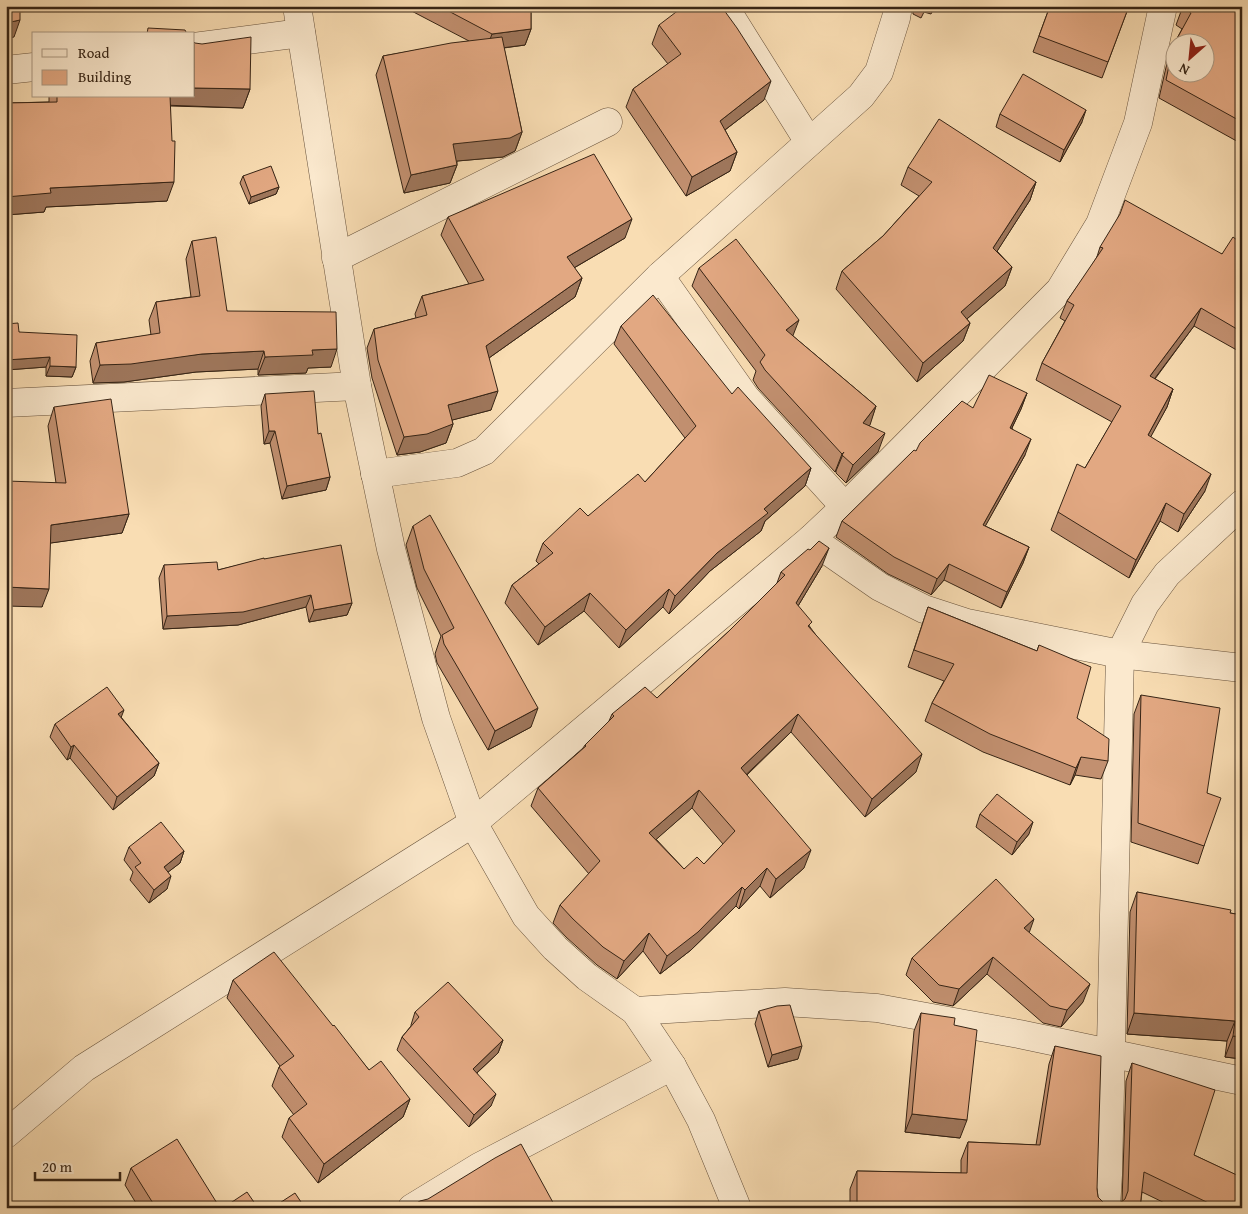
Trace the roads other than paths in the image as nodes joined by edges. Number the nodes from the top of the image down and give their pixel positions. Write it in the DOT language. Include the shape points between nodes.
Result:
graph roads {
  1 [pos="298,6"];
  2 [pos="725,6"];
  3 [pos="898,6"];
  4 [pos="1163,6"];
  5 [pos="301,33"];
  6 [pos="195,46"];
  7 [pos="32,67"];
  8 [pos="6,70"];
  9 [pos="608,122"];
  10 [pos="809,142"];
  11 [pos="336,258"];
  12 [pos="660,276"];
  13 [pos="357,386"];
  14 [pos="6,403"];
  15 [pos="375,474"];
  16 [pos="1242,504"];
  17 [pos="845,507"];
  18 [pos="811,539"];
  19 [pos="1120,654"];
  20 [pos="1242,668"];
  21 [pos="473,823"];
  22 [pos="635,1011"];
  23 [pos="1110,1053"];
  24 [pos="672,1066"];
  25 [pos="1242,1081"];
  26 [pos="6,1134"];
  27 [pos="412,1208"];
  28 [pos="737,1208"];
  29 [pos="1106,1208"];
  1 -- 5 [label="street"];
  2 -- 10 [label="street"];
  3 -- 10 [label="street" via="879,72 861,96"];
  4 -- 17 [label="street" via="1138,123 1100,224 1060,290"];
  5 -- 6 [label="street"];
  5 -- 11 [label="street"];
  7 -- 8 [label="street"];
  9 -- 11 [label="street"];
  10 -- 12 [label="street"];
  11 -- 13 [label="street"];
  12 -- 15 [label="street" via="484,451 457,463"];
  12 -- 17 [label="street" via="746,398"];
  13 -- 14 [label="street"];
  13 -- 15 [label="street"];
  15 -- 21 [label="street" via="436,718"];
  16 -- 19 [label="street" via="1167,574 1145,604"];
  17 -- 18 [label="street"];
  18 -- 19 [label="street" via="880,587 924,609 967,623"];
  18 -- 21 [label="street"];
  19 -- 20 [label="street"];
  19 -- 23 [label="street"];
  21 -- 22 [label="street" via="526,916 587,977"];
  21 -- 26 [label="street" via="84,1068"];
  22 -- 23 [label="street" via="785,1002 877,1008"];
  22 -- 24 [label="street"];
  23 -- 25 [label="street"];
  23 -- 29 [label="street"];
  24 -- 27 [label="street" via="479,1167"];
  24 -- 28 [label="street" via="701,1120"];
}
